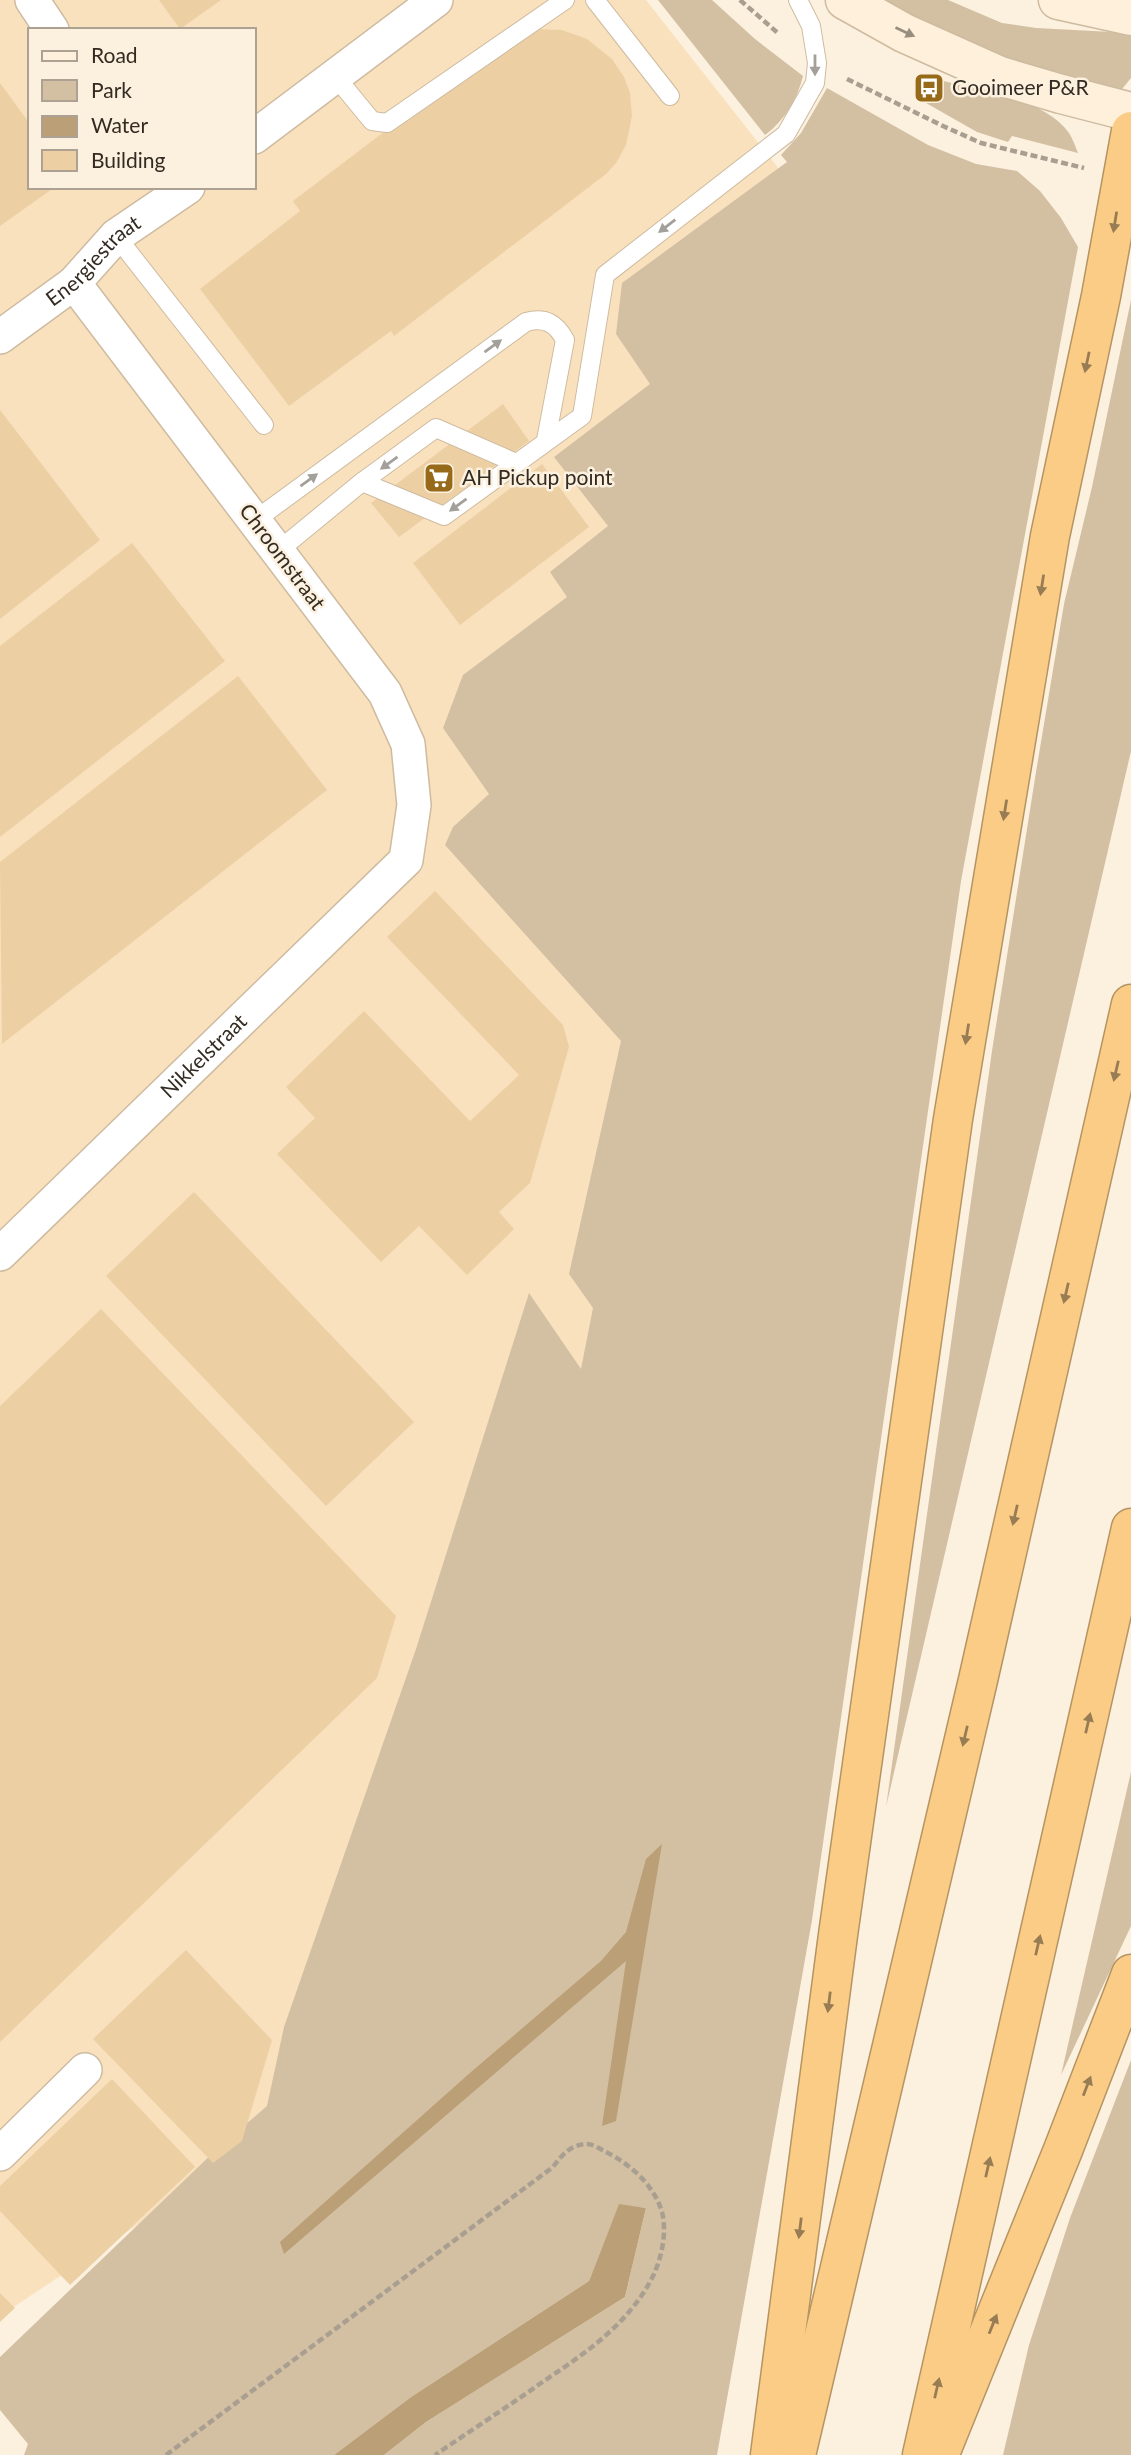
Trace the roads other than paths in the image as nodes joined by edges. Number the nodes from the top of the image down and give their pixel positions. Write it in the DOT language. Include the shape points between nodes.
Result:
graph roads {
  1 [pos="32,0"];
  2 [pos="436,0"];
  3 [pos="565,0"];
  4 [pos="595,0"];
  5 [pos="798,0"];
  6 [pos="845,0"];
  7 [pos="1058,0"];
  8 [pos="1131,16"];
  9 [pos="51,28"];
  10 [pos="335,76"];
  11 [pos="670,96"];
  12 [pos="1131,113"];
  13 [pos="1131,131"];
  14 [pos="256,135"];
  15 [pos="173,192"];
  16 [pos="116,236"];
  17 [pos="74,284"];
  18 [pos="0,337"];
  19 [pos="264,425"];
  20 [pos="546,440"];
  21 [pos="516,463"];
  22 [pos="362,482"];
  23 [pos="254,521"];
  24 [pos="278,551"];
  25 [pos="406,860"];
  26 [pos="1131,1004"];
  27 [pos="0,1254"];
  28 [pos="1131,1528"];
  29 [pos="1131,1973"];
  30 [pos="85,2070"];
  31 [pos="0,2154"];
  32 [pos="771,2455"];
  33 [pos="796,2455"];
  34 [pos="922,2455"];
  35 [pos="940,2455"];
  1 -- 9 [label="street"];
  2 -- 10 [label="street"];
  3 -- 10 [label="lane" via="387,123 372,121"];
  4 -- 11 [label="lane"];
  5 -- 20 [label="lane, one-way" via="811,26 817,63 815,83 786,134 605,275 582,416"];
  6 -- 12 [label="main road, one-way" via="904,33 1000,75"];
  7 -- 8 [label="main road"];
  10 -- 14 [label="street"];
  13 -- 32 [label="highway, one-way" via="1050,536 953,1119 838,1935"];
  15 -- 16 [label="street, Energiestraat"];
  16 -- 17 [label="street, Energiestraat"];
  16 -- 19 [label="lane"];
  17 -- 18 [label="street, Energiestraat"];
  17 -- 23 [label="street, Chroomstraat"];
  20 -- 21 [label="lane"];
  23 -- 20 [label="lane, one-way" via="526,322 538,319 560,329 565,340"];
  21 -- 22 [label="lane, one-way" via="436,429"];
  21 -- 22 [label="lane, one-way" via="444,516"];
  22 -- 24 [label="lane"];
  23 -- 24 [label="street, Chroomstraat"];
  24 -- 25 [label="street, Chroomstraat" via="385,693 408,744 414,805"];
  25 -- 27 [label="street, Nikkelstraat"];
  26 -- 33 [label="highway, one-way"];
  34 -- 28 [label="highway, one-way"];
  35 -- 29 [label="highway, one-way"];
  30 -- 31 [label="street"];
}
